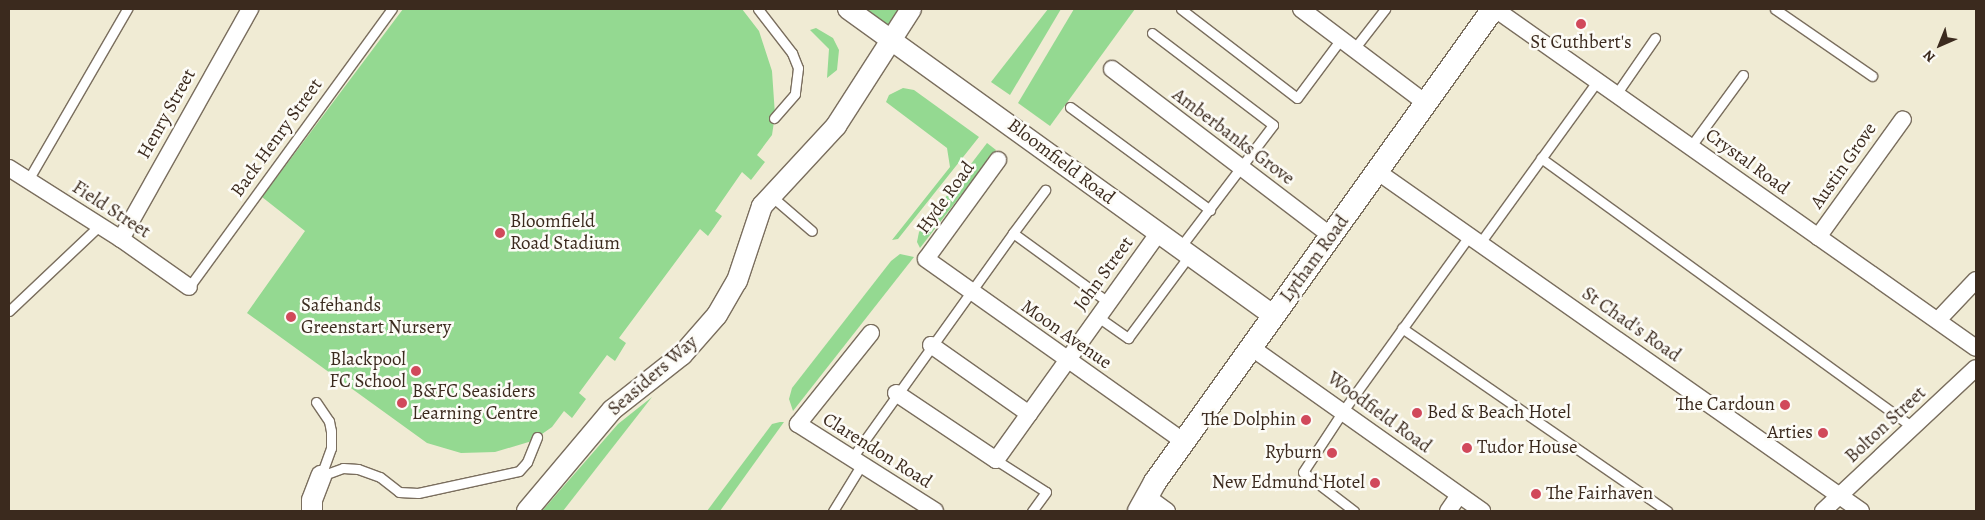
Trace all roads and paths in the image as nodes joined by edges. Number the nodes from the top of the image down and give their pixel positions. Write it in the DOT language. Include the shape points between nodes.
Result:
graph roads {
  1 [pos="126,9"];
  2 [pos="250,9"];
  3 [pos="392,9"];
  4 [pos="758,9"];
  5 [pos="848,9"];
  6 [pos="911,9"];
  7 [pos="1181,9"];
  8 [pos="1301,9"];
  9 [pos="1385,9"];
  10 [pos="1494,9"];
  11 [pos="1775,9"];
  12 [pos="1152,33"];
  13 [pos="1655,38"];
  14 [pos="1341,39"];
  15 [pos="894,40"];
  16 [pos="1354,49"];
  17 [pos="1112,69"];
  18 [pos="1743,75"];
  19 [pos="1872,76"];
  20 [pos="1598,80"];
  21 [pos="1617,93"];
  22 [pos="1427,104"];
  23 [pos="1070,107"];
  24 [pos="774,118"];
  25 [pos="1903,118"];
  26 [pos="1691,146"];
  27 [pos="1541,158"];
  28 [pos="998,160"];
  29 [pos="9,168"];
  30 [pos="1241,169"];
  31 [pos="1378,172"];
  32 [pos="28,180"];
  33 [pos="1045,190"];
  34 [pos="769,195"];
  35 [pos="1210,210"];
  36 [pos="100,225"];
  37 [pos="812,231"];
  38 [pos="1013,233"];
  39 [pos="1158,234"];
  40 [pos="1331,236"];
  41 [pos="1818,237"];
  42 [pos="121,239"];
  43 [pos="1475,239"];
  44 [pos="1184,253"];
  45 [pos="926,259"];
  46 [pos="1976,280"];
  47 [pos="189,287"];
  48 [pos="970,291"];
  49 [pos="1108,302"];
  50 [pos="9,310"];
  51 [pos="1274,316"];
  52 [pos="1098,317"];
  53 [pos="1938,320"];
  54 [pos="1402,328"];
  55 [pos="871,333"];
  56 [pos="930,345"];
  57 [pos="1252,348"];
  58 [pos="1976,348"];
  59 [pos="1067,361"];
  60 [pos="1976,368"];
  61 [pos="896,393"];
  62 [pos="316,402"];
  63 [pos="1343,411"];
  64 [pos="1029,414"];
  65 [pos="1913,427"];
  66 [pos="537,438"];
  67 [pos="1184,442"];
  68 [pos="996,460"];
  69 [pos="857,461"];
  70 [pos="322,476"];
  71 [pos="1459,496"];
  72 [pos="1838,496"];
  73 [pos="1142,504"];
  74 [pos="312,511"];
  75 [pos="527,511"];
  76 [pos="833,511"];
  77 [pos="935,511"];
  78 [pos="1032,511"];
  79 [pos="1167,511"];
  80 [pos="1354,511"];
  81 [pos="1448,511"];
  82 [pos="1482,511"];
  83 [pos="1667,511"];
  84 [pos="1823,511"];
  85 [pos="1861,511"];
  1 -- 32 [label="lane"];
  2 -- 42 [label="street, Henry Street"];
  3 -- 47 [label="lane, Back Henry Street"];
  4 -- 24 [label="lane" via="792,53 798,68 794,94"];
  5 -- 15 [label="street, Bloomfield Road"];
  6 -- 15 [label="street, Seasiders Way"];
  7 -- 14 [label="lane" via="1297,98"];
  8 -- 14 [label="street"];
  9 -- 16 [label="lane"];
  10 -- 20 [label="street, Crystal Road"];
  10 -- 22 [label="main road, Lytham Road"];
  11 -- 19 [label="lane"];
  12 -- 30 [label="lane" via="1272,125"];
  13 -- 21 [label="lane"];
  14 -- 16 [label="street"];
  15 -- 34 [label="street, Seasiders Way" via="836,126"];
  15 -- 39 [label="street, Bloomfield Road"];
  16 -- 22 [label="street"];
  17 -- 30 [label="street, Amberbanks Grove"];
  18 -- 26 [label="lane"];
  20 -- 21 [label="street, Crystal Road"];
  20 -- 27 [label="lane"];
  21 -- 26 [label="street, Crystal Road"];
  22 -- 31 [label="main road, Lytham Road"];
  23 -- 35 [label="lane"];
  25 -- 41 [label="street, Austin Grove"];
  26 -- 41 [label="street, Crystal Road"];
  27 -- 43 [label="lane"];
  27 -- 65 [label="lane"];
  28 -- 45 [label="street, Hyde Road"];
  29 -- 32 [label="street, Field Street"];
  30 -- 35 [label="lane"];
  30 -- 40 [label="street, Amberbanks Grove"];
  31 -- 40 [label="main road, Lytham Road"];
  31 -- 43 [label="street, St Chad's Road"];
  32 -- 36 [label="street, Field Street"];
  33 -- 38 [label="lane"];
  34 -- 37 [label="lane"];
  34 -- 75 [label="street, Seasiders Way" via="757,218 737,281 712,321 665,370 612,410"];
  35 -- 44 [label="lane"];
  36 -- 42 [label="street, Field Street"];
  36 -- 50 [label="lane"];
  38 -- 48 [label="lane"];
  38 -- 49 [label="lane"];
  39 -- 44 [label="street, Bloomfield Road"];
  39 -- 49 [label="street, John Street"];
  40 -- 51 [label="main road, Lytham Road"];
  41 -- 53 [label="street, Crystal Road"];
  42 -- 47 [label="street, Field Street"];
  43 -- 54 [label="lane"];
  43 -- 72 [label="street, St Chad's Road"];
  44 -- 51 [label="street, Bloomfield Road"];
  44 -- 52 [label="lane" via="1128,338"];
  45 -- 48 [label="street, Moon Avenue"];
  46 -- 53 [label="street"];
  48 -- 56 [label="lane"];
  48 -- 59 [label="street, Moon Avenue"];
  49 -- 52 [label="street, John Street"];
  51 -- 57 [label="main road, Lytham Road"];
  52 -- 59 [label="street, John Street"];
  53 -- 58 [label="street, Crystal Road"];
  54 -- 63 [label="lane"];
  54 -- 83 [label="lane"];
  55 -- 69 [label="street, Clarendon Road" via="798,424"];
  56 -- 61 [label="lane"];
  56 -- 64 [label="street"];
  57 -- 63 [label="street, Woodfield Road"];
  57 -- 67 [label="main road, Lytham Road"];
  59 -- 64 [label="street, John Street"];
  59 -- 67 [label="street, Moon Avenue"];
  60 -- 65 [label="street, Bolton Street"];
  61 -- 68 [label="street"];
  61 -- 69 [label="lane"];
  62 -- 70 [label="lane" via="329,421 331,431 331,448"];
  63 -- 71 [label="street, Woodfield Road"];
  63 -- 80 [label="lane" via="1303,472"];
  64 -- 68 [label="street, John Street"];
  65 -- 72 [label="street, Bolton Street"];
  66 -- 70 [label="lane" via="527,462 519,471 418,494 399,492 380,477 358,469 343,468"];
  67 -- 73 [label="main road, Lytham Road"];
  68 -- 78 [label="lane" via="1046,492"];
  69 -- 76 [label="lane"];
  69 -- 77 [label="street, Clarendon Road"];
  70 -- 74 [label="street" via="312,500"];
  71 -- 81 [label="street"];
  71 -- 82 [label="street, Woodfield Road"];
  72 -- 84 [label="street, Bolton Street"];
  72 -- 85 [label="street, St Chad's Road"];
  73 -- 79 [label="street"];
}
